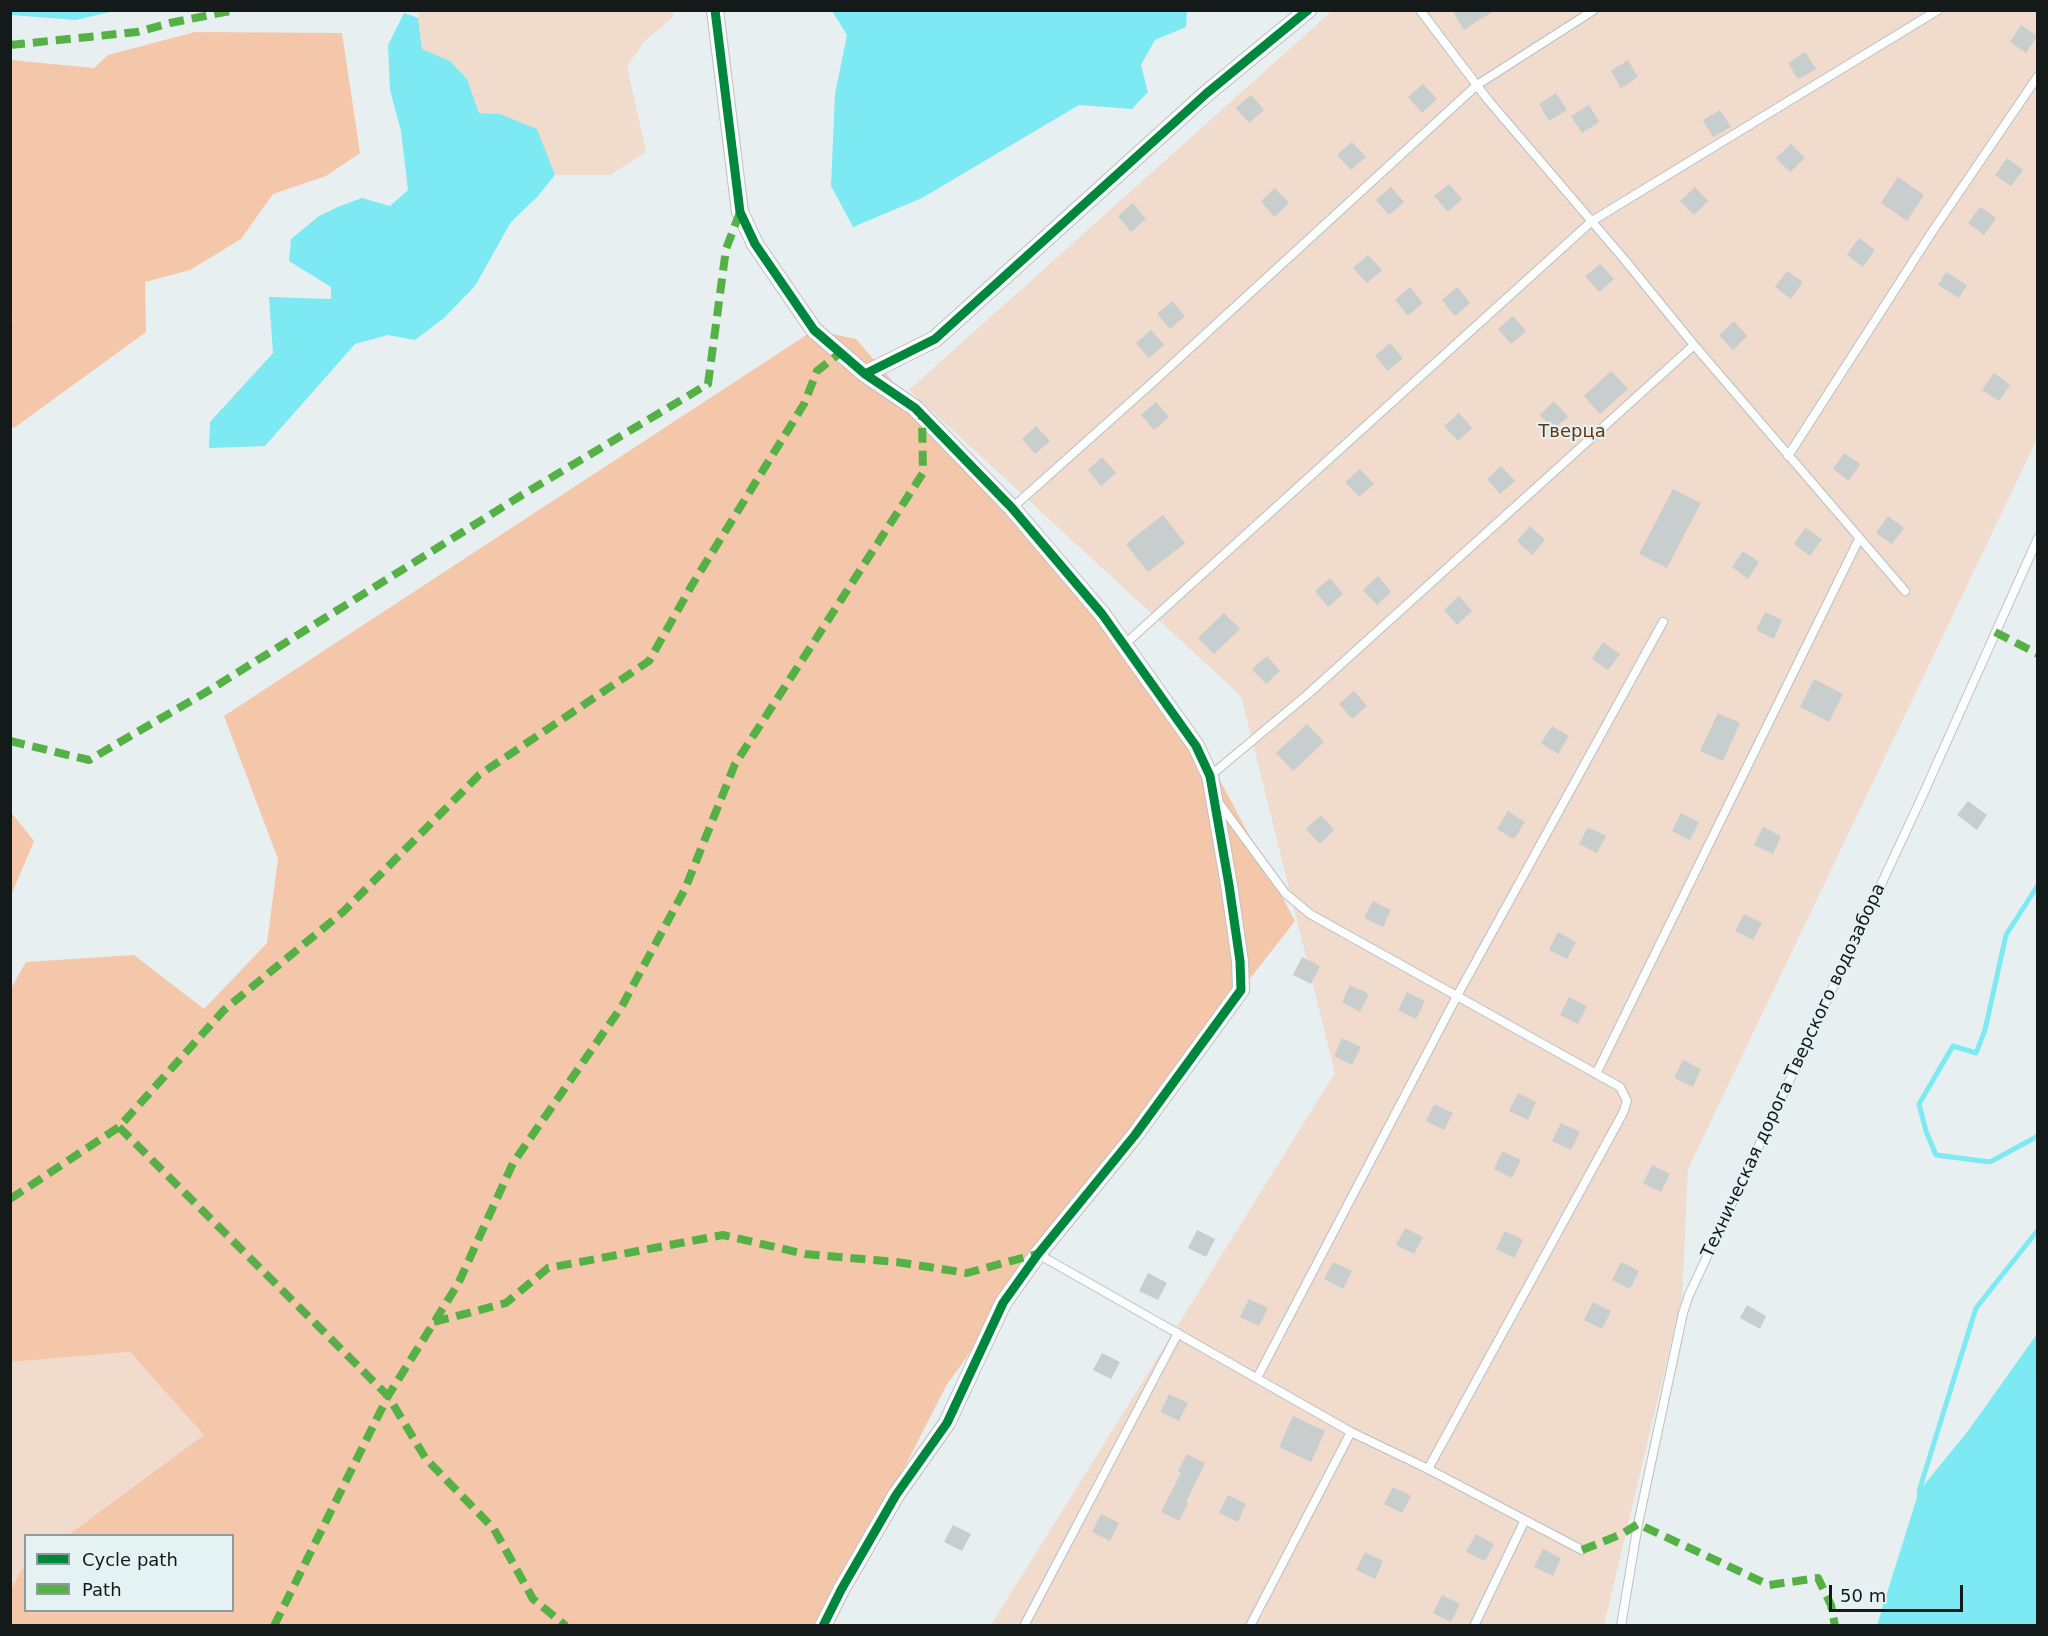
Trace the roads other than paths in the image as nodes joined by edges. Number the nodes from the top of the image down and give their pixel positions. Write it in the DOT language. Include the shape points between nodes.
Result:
graph roads {
  1 [pos="715,10"];
  2 [pos="1308,10"];
  3 [pos="1419,10"];
  4 [pos="1594,10"];
  5 [pos="1938,10"];
  6 [pos="2037,76"];
  7 [pos="1477,85"];
  8 [pos="1592,221"];
  9 [pos="1694,345"];
  10 [pos="865,374"];
  11 [pos="1788,456"];
  12 [pos="1012,508"];
  13 [pos="2037,538"];
  14 [pos="1859,539"];
  15 [pos="1905,591"];
  16 [pos="1662,622"];
  17 [pos="1125,644"];
  18 [pos="1210,777"];
  19 [pos="1213,796"];
  20 [pos="1457,996"];
  21 [pos="1596,1074"];
  22 [pos="1038,1254"];
  23 [pos="1178,1333"];
  24 [pos="1257,1378"];
  25 [pos="1351,1432"];
  26 [pos="1428,1469"];
  27 [pos="1525,1520"];
  28 [pos="1582,1550"];
  29 [pos="823,1626"];
  30 [pos="1024,1626"];
  31 [pos="1250,1626"];
  32 [pos="1474,1626"];
  33 [pos="1621,1626"];
  1 -- 10 [label="street" via="740,212 755,244 814,330"];
  2 -- 10 [label="street" via="1207,93 935,339"];
  3 -- 7 [label="lane"];
  4 -- 7 [label="lane"];
  5 -- 8 [label="lane"];
  6 -- 11 [label="lane"];
  7 -- 8 [label="lane"];
  7 -- 12 [label="lane"];
  8 -- 9 [label="lane"];
  8 -- 17 [label="lane"];
  9 -- 11 [label="lane"];
  9 -- 18 [label="lane" via="1308,694"];
  10 -- 12 [label="street" via="915,408"];
  11 -- 14 [label="lane"];
  12 -- 17 [label="street"];
  13 -- 33 [label="lane, Техническая дорога Тверского водозабора" via="1921,799 1689,1295 1638,1524"];
  14 -- 15 [label="lane"];
  14 -- 21 [label="lane"];
  16 -- 20 [label="lane"];
  17 -- 18 [label="street" via="1196,746"];
  18 -- 19 [label="street"];
  19 -- 20 [label="lane" via="1285,893 1310,914"];
  19 -- 22 [label="street" via="1240,961 1241,990 1135,1136"];
  20 -- 21 [label="lane"];
  20 -- 24 [label="lane"];
  21 -- 26 [label="lane" via="1620,1087 1627,1101 1623,1113"];
  22 -- 23 [label="lane"];
  22 -- 29 [label="street" via="1003,1303 947,1423 896,1495"];
  23 -- 24 [label="lane"];
  23 -- 30 [label="lane"];
  24 -- 25 [label="lane"];
  25 -- 26 [label="lane"];
  25 -- 31 [label="lane"];
  26 -- 27 [label="lane"];
  27 -- 28 [label="lane"];
  27 -- 32 [label="lane"];
}
